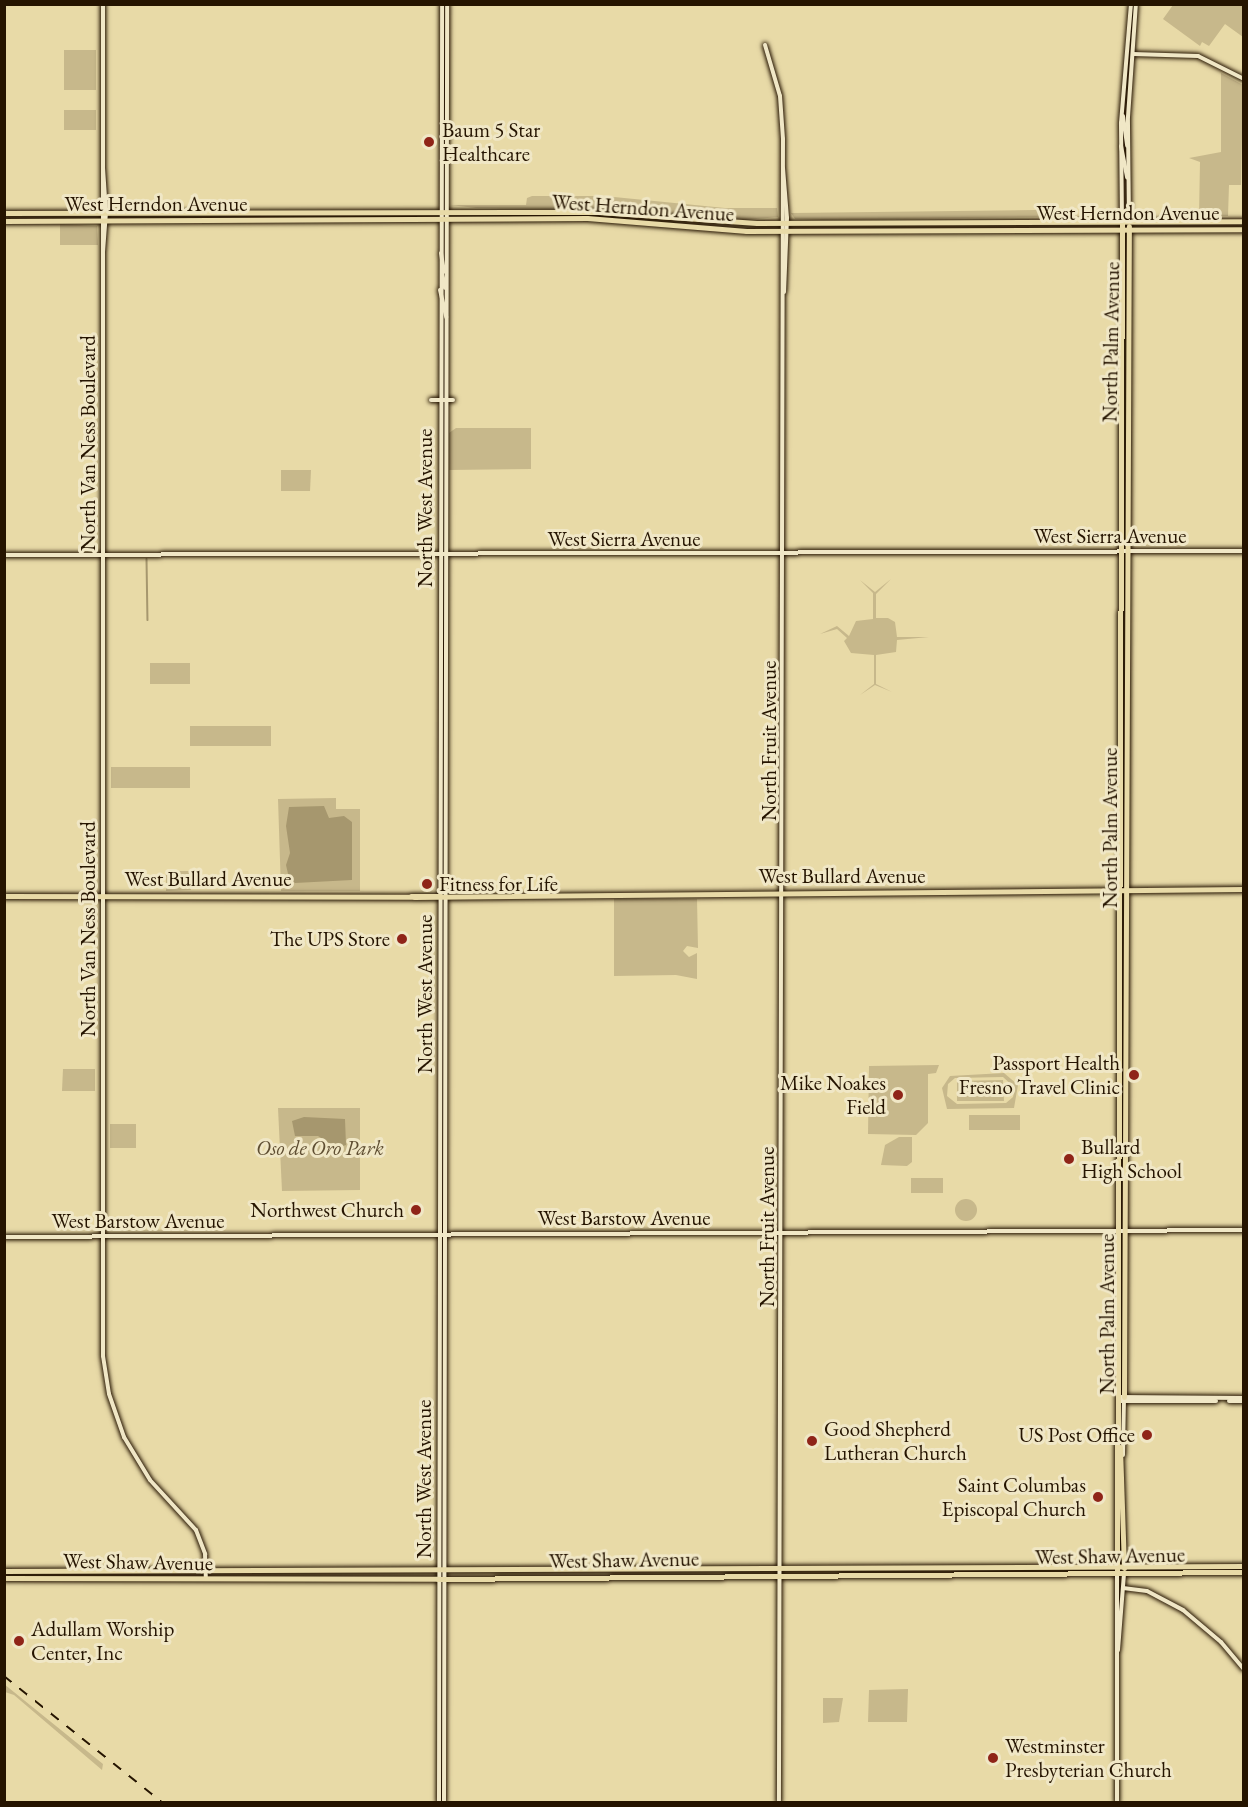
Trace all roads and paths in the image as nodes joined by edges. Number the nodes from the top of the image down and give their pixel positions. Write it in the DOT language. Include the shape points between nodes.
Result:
graph roads {
  1 [pos="103,4"];
  2 [pos="442,4"];
  3 [pos="447,4"];
  4 [pos="1131,4"];
  5 [pos="1136,4"];
  6 [pos="765,45"];
  7 [pos="1131,54"];
  8 [pos="1244,79"];
  9 [pos="441,106"];
  10 [pos="1122,112"];
  11 [pos="447,131"];
  12 [pos="1121,146"];
  13 [pos="1128,147"];
  14 [pos="1129,180"];
  15 [pos="444,211"];
  16 [pos="104,212"];
  17 [pos="4,213"];
  18 [pos="443,219"];
  19 [pos="104,220"];
  20 [pos="4,221"];
  21 [pos="1244,221"];
  22 [pos="1122,222"];
  23 [pos="1129,222"];
  24 [pos="784,223"];
  25 [pos="1121,229"];
  26 [pos="1129,229"];
  27 [pos="1244,229"];
  28 [pos="784,231"];
  29 [pos="440,253"];
  30 [pos="440,269"];
  31 [pos="446,277"];
  32 [pos="446,289"];
  33 [pos="440,290"];
  34 [pos="1122,309"];
  35 [pos="446,317"];
  36 [pos="1127,351"];
  37 [pos="431,400"];
  38 [pos="440,400"];
  39 [pos="446,400"];
  40 [pos="453,400"];
  41 [pos="1122,440"];
  42 [pos="1127,480"];
  43 [pos="1124,551"];
  44 [pos="1244,551"];
  45 [pos="784,553"];
  46 [pos="4,555"];
  47 [pos="102,555"];
  48 [pos="440,555"];
  49 [pos="446,555"];
  50 [pos="1121,823"];
  51 [pos="1127,852"];
  52 [pos="1124,890"];
  53 [pos="1244,890"];
  54 [pos="783,893"];
  55 [pos="4,896"];
  56 [pos="102,896"];
  57 [pos="443,896"];
  58 [pos="440,970"];
  59 [pos="446,1020"];
  60 [pos="1120,1230"];
  61 [pos="1244,1230"];
  62 [pos="781,1232"];
  63 [pos="443,1234"];
  64 [pos="102,1236"];
  65 [pos="4,1237"];
  66 [pos="1121,1399"];
  67 [pos="1244,1399"];
  68 [pos="1118,1415"];
  69 [pos="440,1439"];
  70 [pos="1123,1455"];
  71 [pos="445,1467"];
  72 [pos="440,1492"];
  73 [pos="445,1516"];
  74 [pos="1221,1566"];
  75 [pos="1244,1566"];
  76 [pos="1034,1570"];
  77 [pos="1120,1570"];
  78 [pos="4,1571"];
  79 [pos="55,1571"];
  80 [pos="385,1571"];
  81 [pos="442,1571"];
  82 [pos="527,1571"];
  83 [pos="555,1571"];
  84 [pos="296,1572"];
  85 [pos="322,1572"];
  86 [pos="364,1572"];
  87 [pos="781,1572"];
  88 [pos="1191,1572"];
  89 [pos="1244,1572"];
  90 [pos="102,1575"];
  91 [pos="206,1576"];
  92 [pos="21,1577"];
  93 [pos="4,1578"];
  94 [pos="333,1578"];
  95 [pos="492,1578"];
  96 [pos="527,1578"];
  97 [pos="275,1579"];
  98 [pos="295,1579"];
  99 [pos="374,1579"];
  100 [pos="442,1579"];
  101 [pos="1122,1588"];
  102 [pos="439,1637"];
  103 [pos="1118,1651"];
  104 [pos="1244,1669"];
  105 [pos="445,1670"];
  106 [pos="439,1803"];
  107 [pos="444,1803"];
  108 [pos="779,1803"];
  109 [pos="1117,1803"];
  1 -- 16 [label="street, North Van Ness Boulevard"];
  2 -- 9 [label="street, North West Avenue"];
  3 -- 11 [label="street, North West Avenue"];
  4 -- 7 [label="street, North Palm Avenue"];
  5 -- 7 [label="street, North Palm Avenue"];
  6 -- 24 [label="street, North Fruit Avenue" via="780,96"];
  7 -- 8 [label="street" via="1198,56"];
  7 -- 10 [label="street, North Palm Avenue"];
  7 -- 13 [label="street, North Palm Avenue"];
  9 -- 11 [label="street"];
  9 -- 15 [label="street, North West Avenue"];
  10 -- 12 [label="street, North Palm Avenue"];
  10 -- 13 [label="street"];
  11 -- 15 [label="street, North West Avenue"];
  12 -- 14 [label="street"];
  12 -- 22 [label="street, North Palm Avenue"];
  13 -- 14 [label="street, North Palm Avenue"];
  14 -- 23 [label="street, North Palm Avenue"];
  15 -- 16 [label="main road, West Herndon Avenue"];
  15 -- 18 [label="street, North West Avenue"];
  15 -- 24 [label="main road, West Herndon Avenue" via="608,212"];
  16 -- 17 [label="main road, West Herndon Avenue"];
  16 -- 19 [label="street, North Van Ness Boulevard"];
  18 -- 19 [label="main road, West Herndon Avenue"];
  18 -- 28 [label="main road, West Herndon Avenue" via="598,218"];
  18 -- 29 [label="street, North West Avenue"];
  18 -- 31 [label="street, North West Avenue"];
  19 -- 20 [label="main road, West Herndon Avenue"];
  19 -- 47 [label="street, North Van Ness Boulevard"];
  21 -- 23 [label="main road, West Herndon Avenue"];
  22 -- 23 [label="main road, West Herndon Avenue"];
  22 -- 24 [label="main road, West Herndon Avenue"];
  22 -- 25 [label="main road, North Palm Avenue"];
  23 -- 26 [label="main road, North Palm Avenue"];
  24 -- 28 [label="street, North Fruit Avenue"];
  25 -- 26 [label="main road, West Herndon Avenue"];
  25 -- 28 [label="main road, West Herndon Avenue"];
  25 -- 34 [label="main road, North Palm Avenue"];
  26 -- 27 [label="main road, West Herndon Avenue"];
  26 -- 36 [label="main road, North Palm Avenue"];
  28 -- 45 [label="street, North Fruit Avenue"];
  29 -- 30 [label="street, North West Avenue"];
  29 -- 31 [label="street"];
  30 -- 32 [label="street"];
  30 -- 33 [label="street, North West Avenue"];
  31 -- 32 [label="street, North West Avenue"];
  32 -- 35 [label="street, North West Avenue"];
  33 -- 35 [label="street"];
  33 -- 38 [label="street, North West Avenue"];
  34 -- 36 [label="main road"];
  34 -- 41 [label="main road, North Palm Avenue"];
  35 -- 39 [label="street, North West Avenue"];
  36 -- 42 [label="main road, North Palm Avenue"];
  37 -- 38 [label="street"];
  38 -- 39 [label="street"];
  38 -- 48 [label="street, North West Avenue"];
  39 -- 40 [label="street"];
  39 -- 49 [label="street, North West Avenue"];
  41 -- 42 [label="main road"];
  41 -- 43 [label="main road, North Palm Avenue"];
  42 -- 43 [label="main road, North Palm Avenue"];
  43 -- 44 [label="street, West Sierra Avenue"];
  43 -- 45 [label="street, West Sierra Avenue"];
  43 -- 50 [label="main road, North Palm Avenue"];
  43 -- 51 [label="main road, North Palm Avenue"];
  45 -- 49 [label="street, West Sierra Avenue"];
  45 -- 54 [label="street, North Fruit Avenue"];
  46 -- 47 [label="street, West Sierra Avenue"];
  47 -- 48 [label="street, West Sierra Avenue"];
  47 -- 56 [label="street, North Van Ness Boulevard"];
  48 -- 49 [label="street, West Sierra Avenue"];
  48 -- 57 [label="street, North West Avenue"];
  49 -- 57 [label="street, North West Avenue"];
  50 -- 51 [label="main road"];
  50 -- 52 [label="main road, North Palm Avenue"];
  51 -- 52 [label="main road, North Palm Avenue"];
  52 -- 53 [label="main road, West Bullard Avenue"];
  52 -- 54 [label="main road, West Bullard Avenue"];
  52 -- 60 [label="main road, North Palm Avenue"];
  54 -- 57 [label="main road, West Bullard Avenue"];
  54 -- 62 [label="street, North Fruit Avenue"];
  55 -- 56 [label="main road, West Bullard Avenue"];
  56 -- 57 [label="main road, West Bullard Avenue"];
  56 -- 64 [label="street, North Van Ness Boulevard"];
  57 -- 58 [label="street, North West Avenue"];
  57 -- 59 [label="street, North West Avenue"];
  58 -- 59 [label="street"];
  58 -- 63 [label="street, North West Avenue"];
  59 -- 63 [label="street, North West Avenue"];
  60 -- 61 [label="street, West Barstow Avenue"];
  60 -- 62 [label="street, West Barstow Avenue"];
  60 -- 66 [label="main road, North Palm Avenue"];
  62 -- 63 [label="street, West Barstow Avenue"];
  62 -- 87 [label="street, North Fruit Avenue"];
  63 -- 64 [label="street, West Barstow Avenue"];
  63 -- 69 [label="street, North West Avenue"];
  63 -- 71 [label="street, North West Avenue"];
  64 -- 65 [label="street, West Barstow Avenue"];
  64 -- 91 [label="street, North Van Ness Boulevard" via="103,1356 112,1405 141,1468 196,1530 206,1554"];
  66 -- 67 [label="street"];
  66 -- 68 [label="main road, North Palm Avenue"];
  66 -- 70 [label="street, North Palm Avenue"];
  68 -- 70 [label="main road"];
  68 -- 77 [label="main road, North Palm Avenue"];
  69 -- 71 [label="street"];
  69 -- 72 [label="street, North West Avenue"];
  70 -- 77 [label="main road, North Palm Avenue"];
  71 -- 73 [label="street, North West Avenue"];
  72 -- 73 [label="street"];
  72 -- 81 [label="street, North West Avenue"];
  73 -- 81 [label="street, North West Avenue"];
  74 -- 75 [label="main road, West Shaw Avenue"];
  74 -- 77 [label="main road, West Shaw Avenue"];
  74 -- 88 [label="main road"];
  76 -- 77 [label="main road, West Shaw Avenue"];
  76 -- 77 [label="main road, West Shaw Avenue"];
  76 -- 87 [label="main road, West Shaw Avenue"];
  76 -- 87 [label="main road, West Shaw Avenue" via="1006,1574"];
  77 -- 88 [label="main road, West Shaw Avenue"];
  77 -- 101 [label="street, North Palm Avenue"];
  77 -- 103 [label="street, North Palm Avenue"];
  78 -- 79 [label="main road, West Shaw Avenue"];
  79 -- 90 [label="main road, West Shaw Avenue"];
  79 -- 92 [label="main road"];
  80 -- 81 [label="main road, West Shaw Avenue"];
  80 -- 86 [label="main road, West Shaw Avenue"];
  80 -- 99 [label="main road"];
  81 -- 82 [label="main road, West Shaw Avenue"];
  81 -- 100 [label="street, North West Avenue"];
  82 -- 83 [label="main road, West Shaw Avenue"];
  82 -- 95 [label="main road"];
  83 -- 87 [label="main road, West Shaw Avenue"];
  83 -- 96 [label="main road"];
  84 -- 85 [label="main road, West Shaw Avenue"];
  84 -- 91 [label="main road, West Shaw Avenue"];
  84 -- 97 [label="main road"];
  85 -- 86 [label="main road, West Shaw Avenue"];
  85 -- 98 [label="main road"];
  86 -- 94 [label="main road"];
  87 -- 96 [label="main road, West Shaw Avenue"];
  87 -- 108 [label="street, North Fruit Avenue"];
  88 -- 89 [label="main road, West Shaw Avenue"];
  90 -- 91 [label="main road, West Shaw Avenue"];
  90 -- 91 [label="main road, West Shaw Avenue" via="146,1572"];
  90 -- 92 [label="main road, West Shaw Avenue"];
  91 -- 97 [label="main road, West Shaw Avenue"];
  92 -- 93 [label="main road, West Shaw Avenue"];
  94 -- 98 [label="main road, West Shaw Avenue"];
  94 -- 99 [label="main road, West Shaw Avenue"];
  95 -- 96 [label="main road, West Shaw Avenue"];
  95 -- 100 [label="main road, West Shaw Avenue"];
  97 -- 98 [label="main road, West Shaw Avenue"];
  99 -- 100 [label="main road, West Shaw Avenue"];
  100 -- 102 [label="street, North West Avenue"];
  100 -- 105 [label="street, North West Avenue"];
  101 -- 103 [label="street, North Palm Avenue"];
  101 -- 104 [label="street" via="1147,1591 1183,1610 1221,1642"];
  102 -- 105 [label="street"];
  102 -- 106 [label="street, North West Avenue"];
  103 -- 109 [label="street, North Palm Avenue"];
  105 -- 107 [label="street, North West Avenue"];
}
